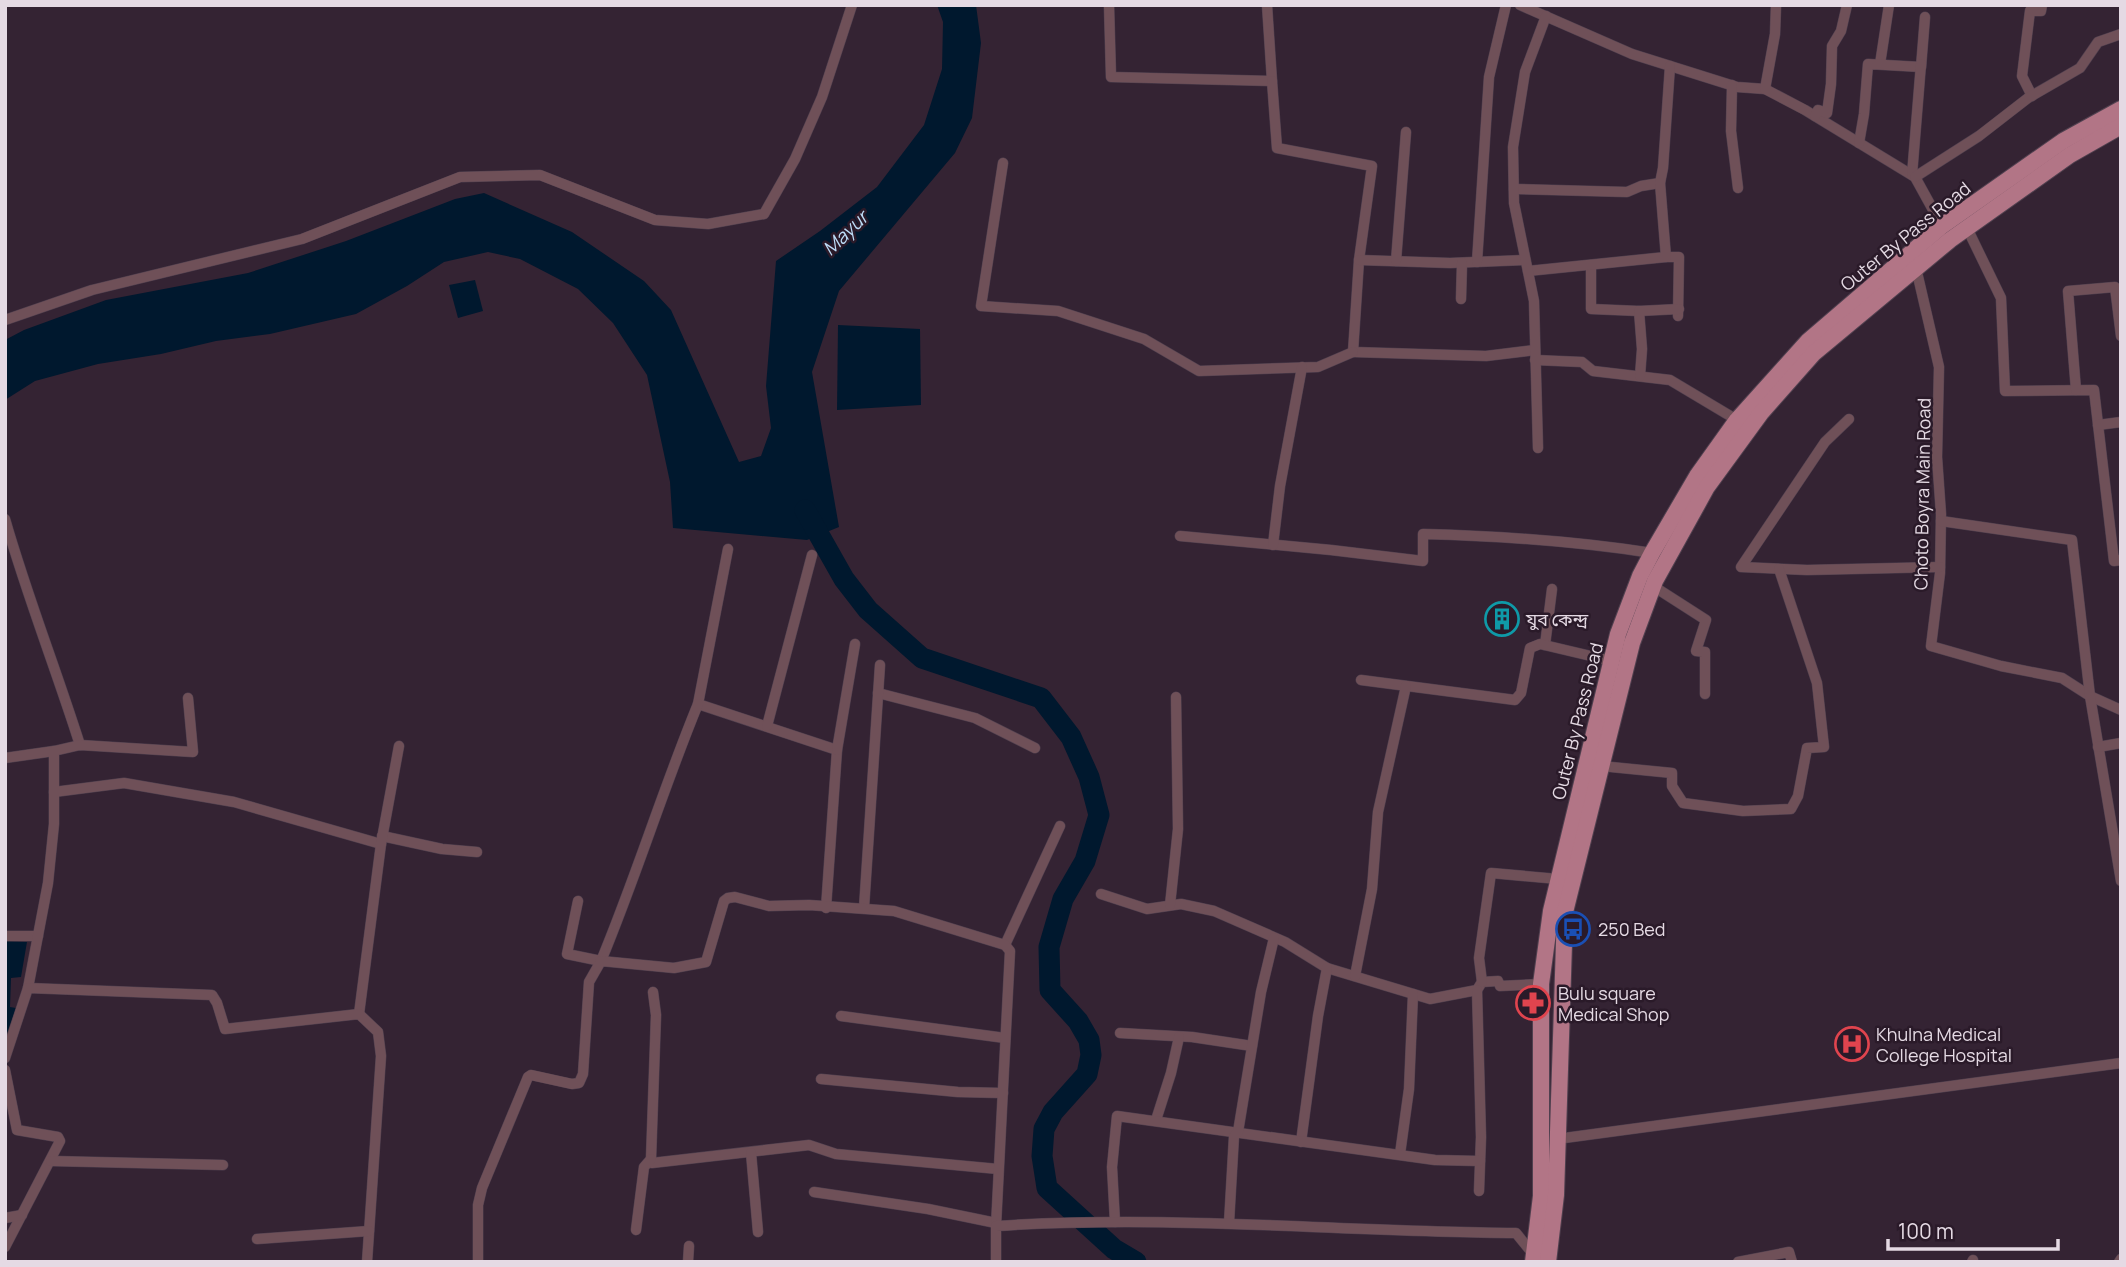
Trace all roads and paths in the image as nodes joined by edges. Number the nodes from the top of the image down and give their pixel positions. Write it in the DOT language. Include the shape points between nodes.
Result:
graph roads {
  1 [pos="852,5"];
  2 [pos="1108,5"];
  3 [pos="1267,5"];
  4 [pos="1506,5"];
  5 [pos="1520,5"];
  6 [pos="1776,5"];
  7 [pos="1847,5"];
  8 [pos="1889,5"];
  9 [pos="2042,5"];
  10 [pos="1546,16"];
  11 [pos="1925,17"];
  12 [pos="2121,34"];
  13 [pos="1880,64"];
  14 [pos="1921,64"];
  15 [pos="1670,66"];
  16 [pos="1272,81"];
  17 [pos="1732,85"];
  18 [pos="1765,89"];
  19 [pos="2032,96"];
  20 [pos="2121,109"];
  21 [pos="1815,116"];
  22 [pos="2121,126"];
  23 [pos="1406,132"];
  24 [pos="1859,143"];
  25 [pos="1003,163"];
  26 [pos="1914,176"];
  27 [pos="1660,183"];
  28 [pos="1738,188"];
  29 [pos="1514,189"];
  30 [pos="1942,226"];
  31 [pos="1967,228"];
  32 [pos="1666,257"];
  33 [pos="1359,260"];
  34 [pos="1396,261"];
  35 [pos="1462,262"];
  36 [pos="1477,262"];
  37 [pos="1527,265"];
  38 [pos="1591,265"];
  39 [pos="1916,268"];
  40 [pos="1461,299"];
  41 [pos="1639,311"];
  42 [pos="5,320"];
  43 [pos="2121,336"];
  44 [pos="1353,352"];
  45 [pos="1535,355"];
  46 [pos="1302,367"];
  47 [pos="1640,376"];
  48 [pos="2076,390"];
  49 [pos="1849,419"];
  50 [pos="1737,420"];
  51 [pos="2121,422"];
  52 [pos="2098,425"];
  53 [pos="1538,447"];
  54 [pos="5,519"];
  55 [pos="1941,521"];
  56 [pos="1180,536"];
  57 [pos="1273,545"];
  58 [pos="728,549"];
  59 [pos="1652,553"];
  60 [pos="812,555"];
  61 [pos="2121,560"];
  62 [pos="1940,567"];
  63 [pos="1779,569"];
  64 [pos="1653,586"];
  65 [pos="1552,589"];
  66 [pos="855,644"];
  67 [pos="1545,645"];
  68 [pos="1612,661"];
  69 [pos="880,665"];
  70 [pos="1361,680"];
  71 [pos="1406,686"];
  72 [pos="878,693"];
  73 [pos="1705,694"];
  74 [pos="1176,696"];
  75 [pos="2090,696"];
  76 [pos="188,698"];
  77 [pos="698,704"];
  78 [pos="2121,710"];
  79 [pos="767,726"];
  80 [pos="2121,743"];
  81 [pos="80,745"];
  82 [pos="399,746"];
  83 [pos="2098,747"];
  84 [pos="1035,748"];
  85 [pos="837,750"];
  86 [pos="54,751"];
  87 [pos="5,758"];
  88 [pos="1601,766"];
  89 [pos="54,792"];
  90 [pos="2116,822"];
  91 [pos="1060,826"];
  92 [pos="382,840"];
  93 [pos="477,852"];
  94 [pos="1558,879"];
  95 [pos="2121,881"];
  96 [pos="1101,894"];
  97 [pos="578,901"];
  98 [pos="1170,905"];
  99 [pos="826,908"];
  100 [pos="864,908"];
  101 [pos="5,936"];
  102 [pos="38,936"];
  103 [pos="1274,938"];
  104 [pos="1005,945"];
  105 [pos="601,961"];
  106 [pos="1327,968"];
  107 [pos="1355,976"];
  108 [pos="1541,984"];
  109 [pos="1480,986"];
  110 [pos="28,988"];
  111 [pos="653,992"];
  112 [pos="1413,994"];
  113 [pos="359,1014"];
  114 [pos="841,1016"];
  115 [pos="1120,1033"];
  116 [pos="1179,1037"];
  117 [pos="1005,1038"];
  118 [pos="1252,1046"];
  119 [pos="5,1058"];
  120 [pos="2121,1063"];
  121 [pos="5,1070"];
  122 [pos="821,1079"];
  123 [pos="1003,1093"];
  124 [pos="1156,1121"];
  125 [pos="1238,1132"];
  126 [pos="1557,1139"];
  127 [pos="1301,1142"];
  128 [pos="751,1153"];
  129 [pos="1399,1154"];
  130 [pos="650,1159"];
  131 [pos="51,1161"];
  132 [pos="1480,1161"];
  133 [pos="223,1165"];
  134 [pos="998,1169"];
  135 [pos="1479,1191"];
  136 [pos="814,1192"];
  137 [pos="22,1215"];
  138 [pos="5,1218"];
  139 [pos="1115,1222"];
  140 [pos="1229,1223"];
  141 [pos="996,1224"];
  142 [pos="636,1230"];
  143 [pos="369,1231"];
  144 [pos="758,1232"];
  145 [pos="257,1239"];
  146 [pos="689,1246"];
  147 [pos="5,1247"];
  148 [pos="1538,1259"];
  149 [pos="367,1262"];
  150 [pos="478,1262"];
  151 [pos="688,1262"];
  152 [pos="996,1262"];
  153 [pos="1738,1262"];
  154 [pos="1792,1262"];
  1 -- 42 [label="street" via="816,110 764,214 708,224 655,220 540,175 460,177 302,239 92,290"];
  2 -- 16 [label="street" via="1111,76"];
  3 -- 16 [label="street"];
  4 -- 36 [label="street" via="1489,78"];
  5 -- 10 [label="street"];
  6 -- 18 [label="street"];
  7 -- 21 [label="street" via="1832,46 1827,113 1818,110"];
  8 -- 13 [label="street"];
  9 -- 19 [label="street" via="2041,11 2030,11 2022,76"];
  10 -- 15 [label="street"];
  10 -- 29 [label="street" via="1525,72 1513,147"];
  11 -- 14 [label="street"];
  12 -- 19 [label="street" via="2098,42 2080,68"];
  13 -- 14 [label="street"];
  13 -- 24 [label="street" via="1868,64"];
  14 -- 26 [label="street"];
  15 -- 17 [label="street"];
  15 -- 27 [label="street"];
  16 -- 33 [label="street" via="1277,148 1372,166"];
  17 -- 18 [label="street"];
  17 -- 28 [label="street" via="1731,131"];
  18 -- 21 [label="street"];
  19 -- 26 [label="street"];
  20 -- 30 [label="main road, Outer By Pass Road" via="2063,141"];
  21 -- 24 [label="street"];
  22 -- 31 [label="main road, Outer By Pass Road" via="2070,155"];
  23 -- 34 [label="street"];
  24 -- 26 [label="street"];
  25 -- 46 [label="street" via="981,306 1058,311 1144,339 1199,371"];
  26 -- 30 [label="street"];
  27 -- 29 [label="street" via="1627,191"];
  27 -- 32 [label="street"];
  29 -- 37 [label="street"];
  30 -- 50 [label="main road, Outer By Pass Road" via="1808,341"];
  31 -- 39 [label="main road, Outer By Pass Road"];
  31 -- 48 [label="street" via="2001,298 2005,391"];
  32 -- 38 [label="street"];
  32 -- 41 [label="street" via="1679,257 1679,312"];
  33 -- 34 [label="street"];
  33 -- 44 [label="street"];
  34 -- 35 [label="street"];
  35 -- 36 [label="street"];
  35 -- 40 [label="street"];
  36 -- 37 [label="street"];
  37 -- 38 [label="street"];
  37 -- 45 [label="street" via="1534,302"];
  38 -- 41 [label="street" via="1591,309"];
  39 -- 55 [label="street, Choto Boyra Main Road" via="1939,367"];
  39 -- 64 [label="main road, Outer By Pass Road" via="1814,353 1761,413 1707,487"];
  41 -- 47 [label="street"];
  43 -- 48 [label="street" via="2115,287 2068,291"];
  44 -- 45 [label="street"];
  44 -- 46 [label="street" via="1318,367"];
  45 -- 47 [label="street" via="1582,362 1593,371"];
  45 -- 53 [label="street"];
  46 -- 57 [label="street"];
  47 -- 50 [label="street" via="1671,380"];
  48 -- 52 [label="street" via="2094,390"];
  49 -- 63 [label="street" via="1825,442 1741,567"];
  50 -- 59 [label="main road, Outer By Pass Road"];
  51 -- 52 [label="street"];
  52 -- 61 [label="street" via="2114,561"];
  54 -- 81 [label="street"];
  55 -- 62 [label="street, Choto Boyra Main Road"];
  55 -- 75 [label="street" via="2072,540"];
  56 -- 57 [label="street"];
  57 -- 59 [label="street" via="1423,561 1423,534 1592,544"];
  58 -- 77 [label="street"];
  59 -- 68 [label="main road, Outer By Pass Road" via="1618,634"];
  60 -- 79 [label="street"];
  62 -- 63 [label="street"];
  62 -- 75 [label="street, Choto Boyra Main Road" via="1931,646 2062,678"];
  63 -- 88 [label="street" via="1816,683 1824,747 1807,748 1791,809 1743,811 1684,803 1672,786 1672,773"];
  64 -- 73 [label="street" via="1706,620 1696,651 1705,652"];
  64 -- 88 [label="main road, Outer By Pass Road" via="1632,643"];
  65 -- 67 [label="street"];
  66 -- 85 [label="street"];
  67 -- 68 [label="street"];
  67 -- 71 [label="street" via="1530,648 1521,692 1515,699"];
  68 -- 94 [label="main road, Outer By Pass Road"];
  69 -- 72 [label="street"];
  70 -- 71 [label="street"];
  71 -- 107 [label="street" via="1378,811 1372,889"];
  72 -- 84 [label="street" via="975,718"];
  72 -- 100 [label="street"];
  74 -- 98 [label="street" via="1178,829"];
  75 -- 78 [label="street, Choto Boyra Main Road"];
  75 -- 83 [label="street"];
  76 -- 81 [label="street" via="193,752"];
  77 -- 79 [label="street"];
  77 -- 105 [label="street"];
  79 -- 85 [label="street"];
  80 -- 83 [label="street"];
  81 -- 86 [label="street"];
  82 -- 92 [label="street"];
  83 -- 90 [label="street"];
  85 -- 99 [label="street"];
  86 -- 87 [label="street"];
  86 -- 89 [label="street"];
  88 -- 126 [label="main road, Outer By Pass Road" via="1565,912"];
  89 -- 92 [label="street" via="124,783 234,802"];
  89 -- 102 [label="street" via="48,883"];
  90 -- 95 [label="street"];
  91 -- 104 [label="street"];
  92 -- 93 [label="street"];
  92 -- 113 [label="street"];
  94 -- 108 [label="main road, Outer By Pass Road"];
  94 -- 109 [label="street" via="1491,873 1479,958"];
  96 -- 98 [label="street" via="1147,909"];
  97 -- 105 [label="street" via="567,954"];
  98 -- 103 [label="street" via="1214,911"];
  99 -- 100 [label="street"];
  99 -- 105 [label="street" via="769,906 728,898 706,962 674,968"];
  100 -- 104 [label="street" via="894,911"];
  101 -- 102 [label="street"];
  102 -- 110 [label="street"];
  103 -- 106 [label="street"];
  103 -- 118 [label="street"];
  104 -- 117 [label="street" via="1010,951"];
  105 -- 150 [label="street" via="589,982 583,1074 579,1083 572,1084 528,1077 482,1188"];
  106 -- 107 [label="street"];
  106 -- 127 [label="street"];
  107 -- 112 [label="street"];
  108 -- 109 [label="street" via="1500,986 1498,981"];
  108 -- 148 [label="main road, Outer By Pass Road"];
  109 -- 112 [label="street" via="1430,999"];
  109 -- 132 [label="street"];
  110 -- 113 [label="street" via="212,995 225,1030"];
  110 -- 119 [label="street"];
  111 -- 130 [label="street"];
  112 -- 129 [label="street" via="1409,1089"];
  113 -- 143 [label="street" via="379,1032 381,1056"];
  114 -- 117 [label="street"];
  115 -- 116 [label="street"];
  116 -- 118 [label="street"];
  116 -- 124 [label="street"];
  117 -- 123 [label="street"];
  118 -- 125 [label="street"];
  120 -- 126 [label="street"];
  121 -- 131 [label="street" via="17,1130 59,1138"];
  122 -- 123 [label="street"];
  123 -- 134 [label="street"];
  124 -- 125 [label="street"];
  124 -- 139 [label="street" via="1117,1116 1112,1167"];
  125 -- 127 [label="street"];
  125 -- 140 [label="street" via="1234,1136"];
  126 -- 148 [label="main road, Outer By Pass Road" via="1556,1195"];
  127 -- 129 [label="street"];
  128 -- 130 [label="street" via="652,1163"];
  128 -- 134 [label="street" via="809,1145 836,1154"];
  128 -- 144 [label="street"];
  129 -- 132 [label="street"];
  130 -- 142 [label="street" via="644,1167"];
  131 -- 133 [label="street"];
  131 -- 137 [label="street"];
  132 -- 135 [label="street"];
  134 -- 141 [label="street"];
  136 -- 141 [label="street"];
  137 -- 138 [label="street"];
  137 -- 147 [label="street"];
  139 -- 140 [label="street"];
  139 -- 141 [label="street"];
  140 -- 148 [label="street" via="1516,1233"];
  141 -- 152 [label="street"];
  143 -- 145 [label="street"];
  143 -- 149 [label="street"];
  146 -- 151 [label="street"];
  153 -- 154 [label="street" via="1789,1252"];
}
